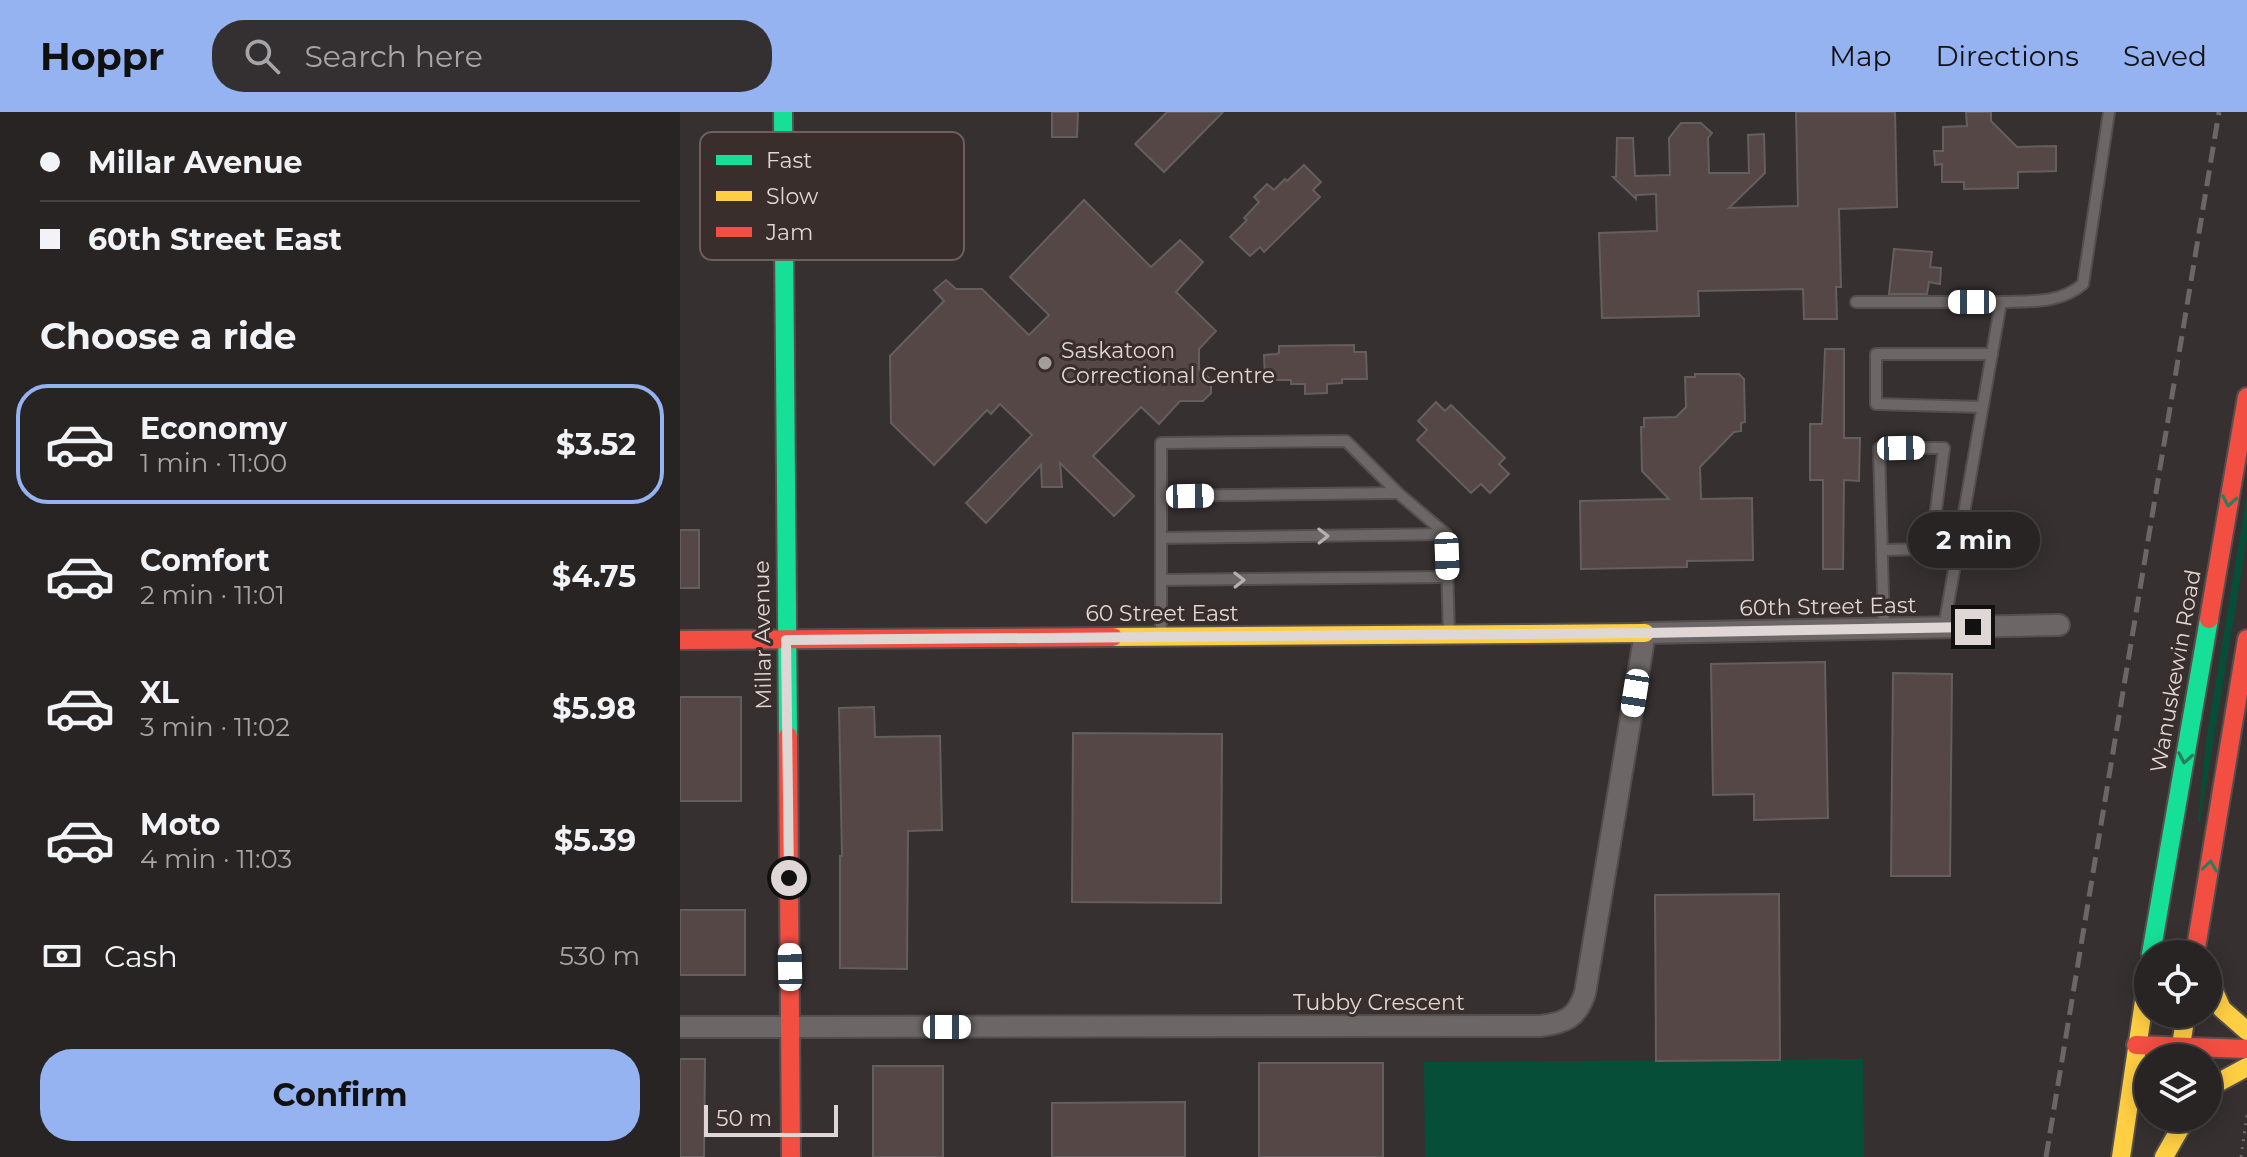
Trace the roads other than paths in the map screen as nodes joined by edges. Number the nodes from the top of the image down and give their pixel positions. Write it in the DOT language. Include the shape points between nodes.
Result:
graph roads {
  1 [pos="783,112"];
  2 [pos="2109,112"];
  3 [pos="783,132"];
  4 [pos="784,260"];
  5 [pos="1856,302"];
  6 [pos="2001,302"];
  7 [pos="1992,354"];
  8 [pos="2247,397"];
  9 [pos="1982,407"];
  10 [pos="1398,493"];
  11 [pos="1161,496"];
  12 [pos="1446,534"];
  13 [pos="1161,538"];
  14 [pos="1882,550"];
  15 [pos="1447,577"];
  16 [pos="1161,580"];
  17 [pos="2059,625"];
  18 [pos="1944,627"];
  19 [pos="1884,629"];
  20 [pos="1645,633"];
  21 [pos="1449,635"];
  22 [pos="1161,637"];
  23 [pos="2247,639"];
  24 [pos="680,640"];
  25 [pos="786,640"];
  26 [pos="2153,940"];
  27 [pos="2200,940"];
  28 [pos="2222,1011"];
  29 [pos="680,1027"];
  30 [pos="791,1027"];
  31 [pos="2247,1031"];
  32 [pos="2247,1049"];
  33 [pos="2222,1050"];
  34 [pos="2134,1060"];
  35 [pos="2247,1067"];
  36 [pos="2222,1079"];
  37 [pos="2167,1132"];
  38 [pos="2178,1132"];
  39 [pos="791,1157"];
  40 [pos="2121,1157"];
  41 [pos="2163,1157"];
  1 -- 3 [label="street, Millar Avenue"];
  2 -- 6 [label="lane" via="2083,284 2070,295"];
  4 -- 25 [label="street, Millar Avenue"];
  5 -- 6 [label="lane"];
  6 -- 7 [label="lane"];
  7 -- 9 [label="lane"];
  7 -- 9 [label="lane" via="1876,354 1876,404"];
  8 -- 26 [label="street, Wanuskewin Road, one-way"];
  9 -- 18 [label="lane"];
  10 -- 11 [label="lane"];
  10 -- 11 [label="lane" via="1346,441 1161,443"];
  10 -- 12 [label="lane"];
  11 -- 13 [label="lane"];
  13 -- 12 [label="lane, one-way"];
  12 -- 15 [label="lane"];
  13 -- 16 [label="lane"];
  14 -- 14 [label="lane" via="1879,448 1944,448 1931,549"];
  14 -- 19 [label="lane"];
  16 -- 15 [label="lane, one-way"];
  15 -- 21 [label="lane"];
  16 -- 22 [label="lane"];
  17 -- 18 [label="street, 60th Street East"];
  18 -- 19 [label="street, 60th Street East"];
  19 -- 20 [label="street, 60th Street East"];
  20 -- 21 [label="street, 60 Street East"];
  20 -- 30 [label="street, Tubby Crescent" via="1585,993 1571,1019 1524,1026"];
  21 -- 22 [label="street, 60 Street East"];
  22 -- 25 [label="street, 60 Street East"];
  27 -- 23 [label="street, one-way"];
  24 -- 25 [label="street, 60 Street East"];
  25 -- 30 [label="street, Millar Avenue"];
  28 -- 31 [label="street"];
  29 -- 30 [label="street"];
  30 -- 39 [label="street, Millar Avenue"];
  32 -- 33 [label="street"];
  34 -- 40 [label="street"];
  35 -- 36 [label="street"];
  37 -- 41 [label="street"];
  38 -- 41 [label="street"];
}
